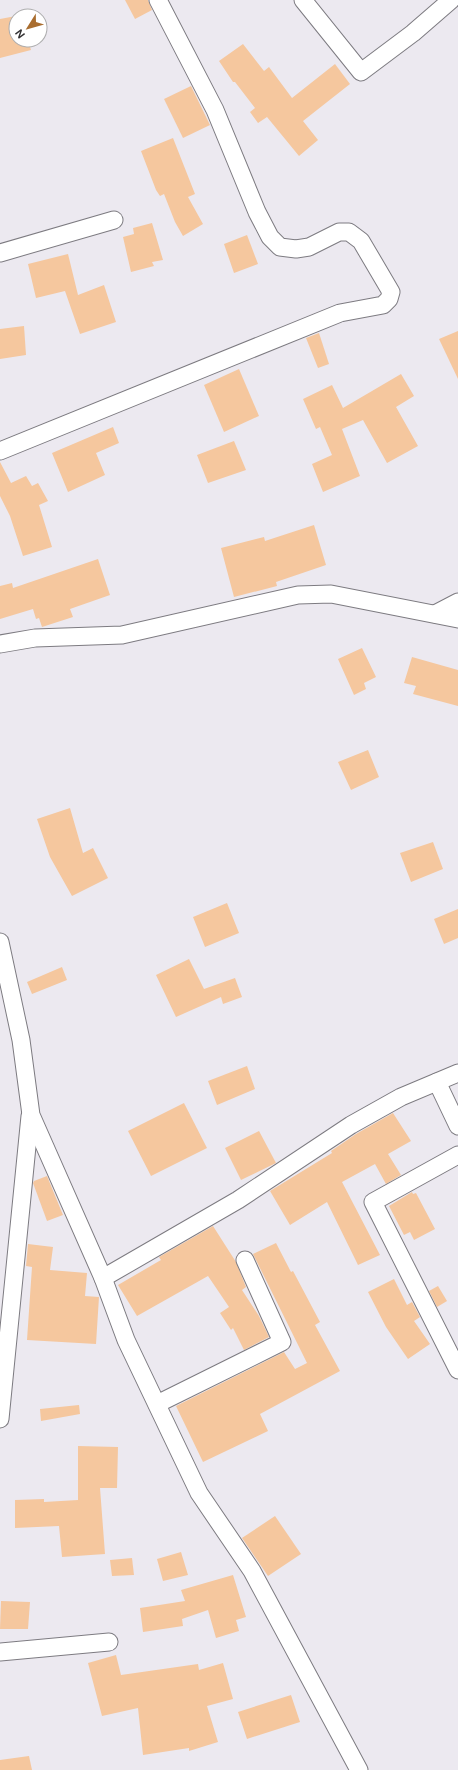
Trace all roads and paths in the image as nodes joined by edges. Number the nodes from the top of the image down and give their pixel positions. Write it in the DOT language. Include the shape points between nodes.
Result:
graph roads {
  1 [pos="158,0"];
  2 [pos="303,0"];
  3 [pos="451,0"];
  4 [pos="114,220"];
  5 [pos="0,253"];
  6 [pos="0,452"];
  7 [pos="458,602"];
  8 [pos="434,614"];
  9 [pos="458,619"];
  10 [pos="0,644"];
  11 [pos="0,942"];
  12 [pos="458,1073"];
  13 [pos="437,1082"];
  14 [pos="31,1115"];
  15 [pos="458,1126"];
  16 [pos="458,1155"];
  17 [pos="245,1260"];
  18 [pos="103,1278"];
  19 [pos="458,1370"];
  20 [pos="157,1404"];
  21 [pos="0,1419"];
  22 [pos="108,1642"];
  23 [pos="0,1652"];
  24 [pos="359,1770"];
  1 -- 6 [label="street" via="215,110 270,237 280,247 296,249 309,247 340,232 349,232 361,242 373,261 391,292 389,299 383,305 340,313"];
  2 -- 3 [label="street" via="361,72"];
  4 -- 5 [label="street"];
  7 -- 8 [label="street"];
  8 -- 9 [label="street"];
  8 -- 10 [label="street" via="332,594 298,595 122,635 35,638"];
  11 -- 14 [label="street" via="21,1040"];
  12 -- 13 [label="street"];
  13 -- 15 [label="street"];
  13 -- 18 [label="street" via="401,1097 351,1125 238,1200"];
  14 -- 18 [label="street"];
  14 -- 21 [label="street"];
  16 -- 19 [label="street" via="373,1202"];
  17 -- 20 [label="street" via="282,1342"];
  18 -- 20 [label="street" via="126,1340"];
  20 -- 24 [label="street" via="199,1493 252,1571"];
  22 -- 23 [label="street"];
}
